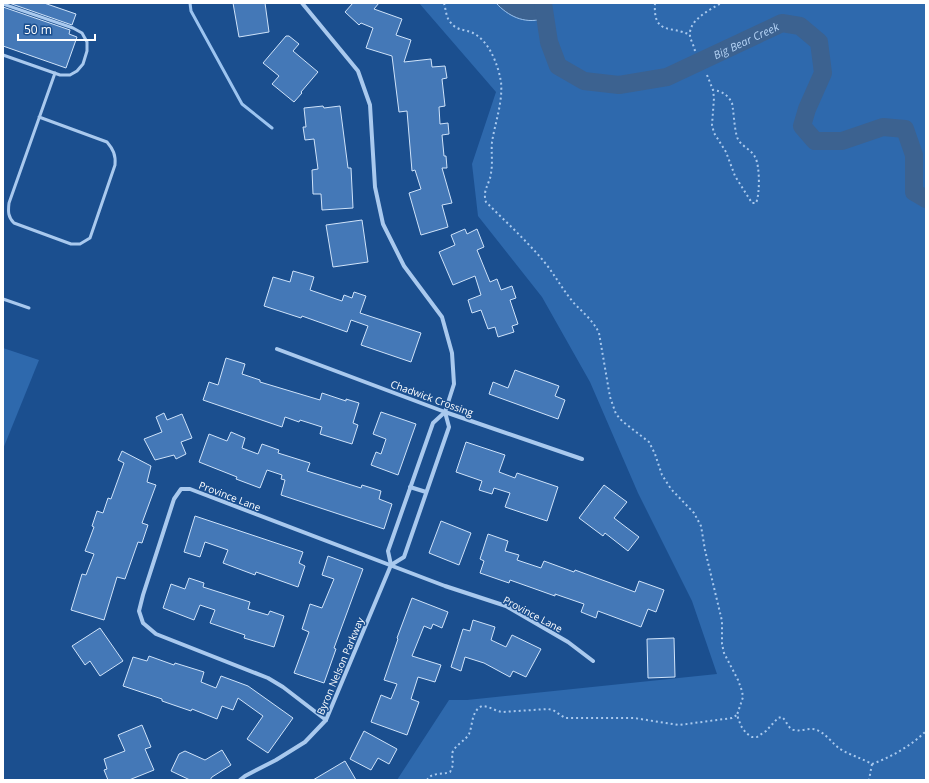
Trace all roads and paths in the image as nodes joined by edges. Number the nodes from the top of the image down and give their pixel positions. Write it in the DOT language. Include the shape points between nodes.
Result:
graph roads {
  1 [pos="302,3"];
  2 [pos="444,3"];
  3 [pos="655,3"];
  4 [pos="721,3"];
  5 [pos="3,4"];
  6 [pos="690,35"];
  7 [pos="695,51"];
  8 [pos="3,55"];
  9 [pos="55,73"];
  10 [pos="708,74"];
  11 [pos="713,90"];
  12 [pos="39,117"];
  13 [pos="3,299"];
  14 [pos="29,308"];
  15 [pos="277,349"];
  16 [pos="445,412"];
  17 [pos="582,459"];
  18 [pos="410,487"];
  19 [pos="426,492"];
  20 [pos="391,565"];
  21 [pos="593,661"];
  22 [pos="738,714"];
  23 [pos="326,720"];
  24 [pos="926,731"];
  25 [pos="872,764"];
  26 [pos="240,780"];
  27 [pos="427,780"];
  28 [pos="869,780"];
  1 -- 16 [label="street, Byron Nelson Parkway" via="358,71 370,104 375,188 383,224 404,266 442,317 452,353 454,384"];
  2 -- 22 [label="path" via="452,24 479,37 494,58 499,74 501,94 492,143 491,175 484,190 486,202 546,265 573,302 597,327 610,396 616,414 649,442 662,475 671,489 694,513 701,526 722,621 724,653 742,691 743,697"];
  3 -- 6 [label="path" via="656,18 665,29"];
  4 -- 6 [label="path" via="698,19 691,28"];
  5 -- 9 [label="lane" via="82,33 88,51 83,64 70,75"];
  6 -- 7 [label="path"];
  8 -- 9 [label="lane"];
  9 -- 12 [label="lane"];
  10 -- 11 [label="path"];
  11 -- 11 [label="path" via="714,133 726,152 735,176 752,203 756,203 759,184 756,158 737,138 729,98 723,92"];
  12 -- 12 [label="lane" via="9,203 10,219 20,226 71,244 80,244 90,238 115,165 113,148 107,142"];
  13 -- 14 [label="lane"];
  15 -- 16 [label="street, Chadwick Crossing"];
  16 -- 17 [label="street, Chadwick Crossing"];
  16 -- 18 [label="street, Byron Nelson Parkway" via="433,423"];
  16 -- 19 [label="street, Byron Nelson Parkway" via="449,428"];
  18 -- 19 [label="street"];
  18 -- 20 [label="street, Byron Nelson Parkway" via="388,551"];
  19 -- 20 [label="street, Byron Nelson Parkway" via="404,556"];
  20 -- 21 [label="street, Province Lane" via="506,606 568,642"];
  20 -- 23 [label="street, Byron Nelson Parkway"];
  20 -- 23 [label="street, Province Lane" via="190,490 181,488 174,500 143,595 139,611 143,623 156,634 268,678"];
  22 -- 25 [label="path" via="743,730 752,737 762,735 782,717 795,731 818,730 838,748"];
  22 -- 27 [label="path" via="732,718 679,725 634,718 565,718 548,709 502,712 482,706 476,711 468,735 453,750 450,772 434,775"];
  23 -- 26 [label="street, Byron Nelson Parkway" via="305,742"];
  24 -- 25 [label="path" via="895,753"];
  25 -- 28 [label="path"];
}
